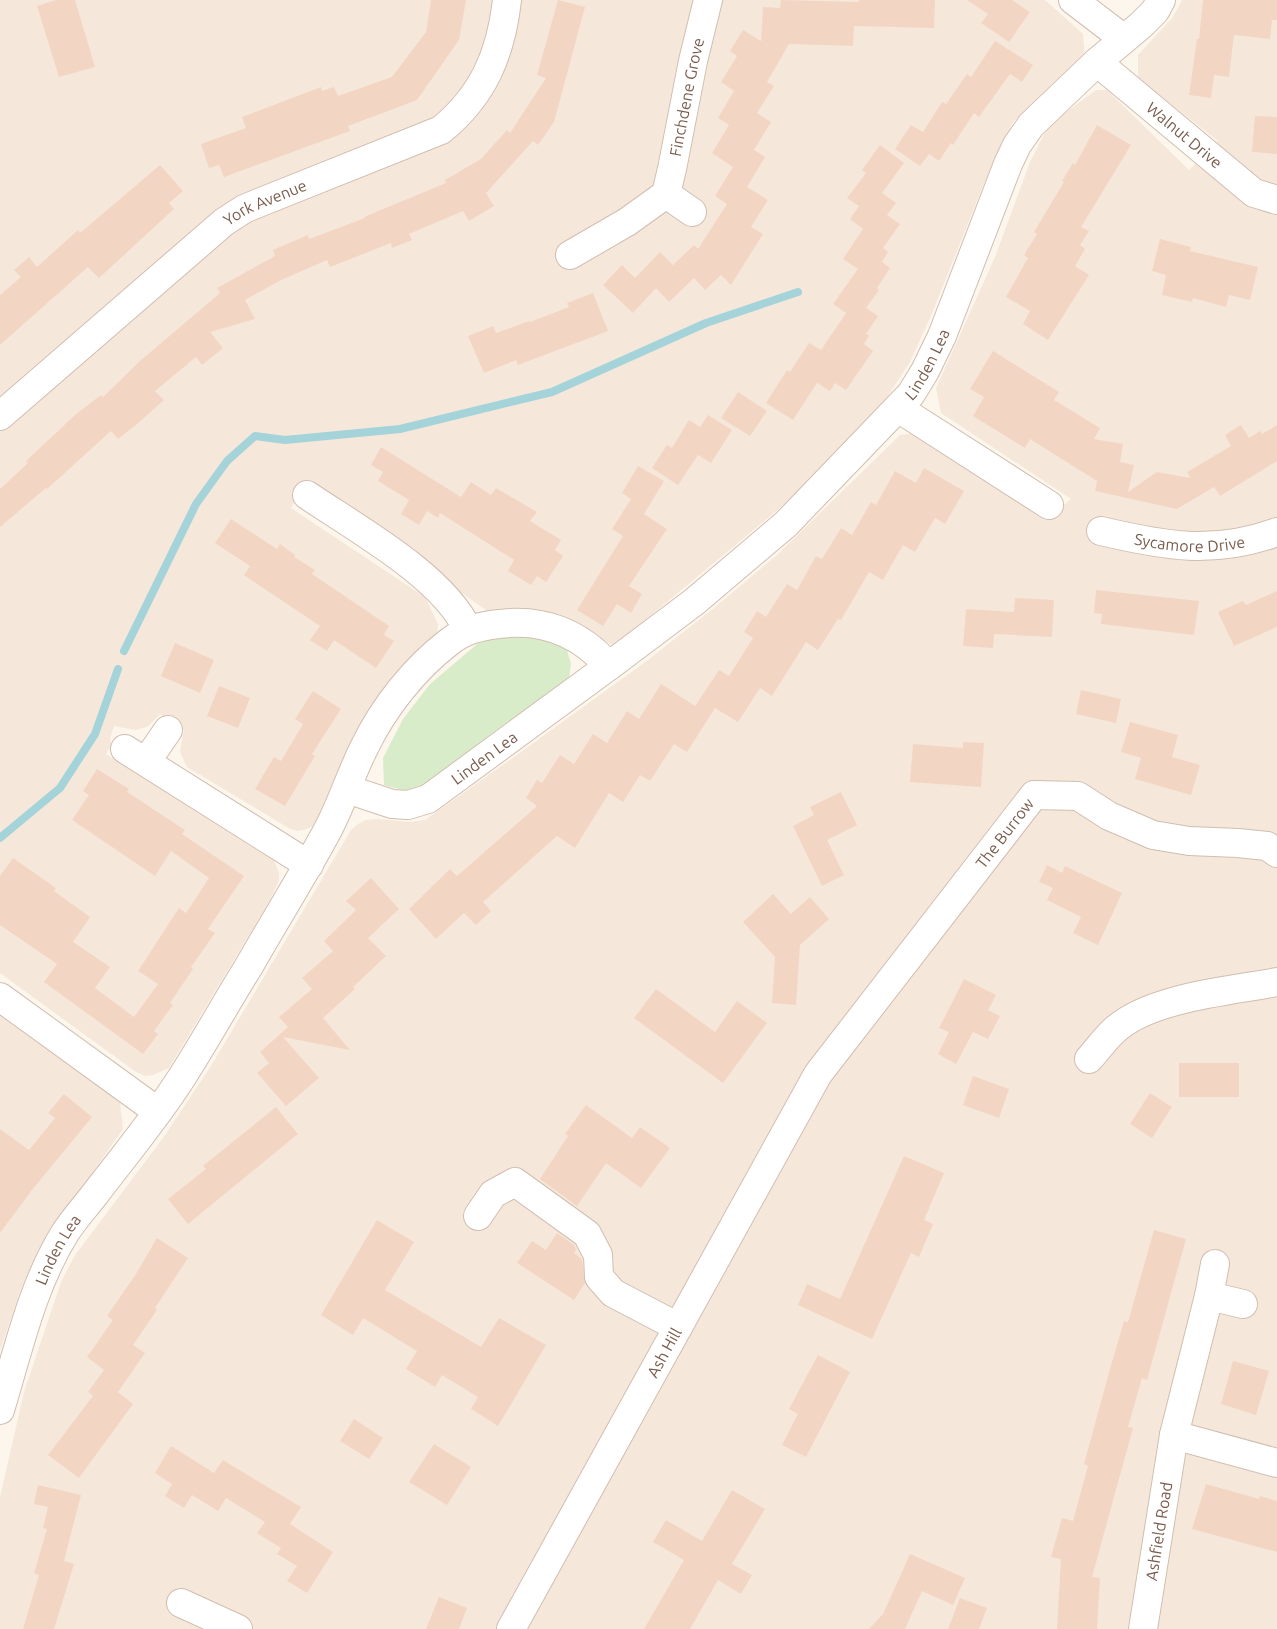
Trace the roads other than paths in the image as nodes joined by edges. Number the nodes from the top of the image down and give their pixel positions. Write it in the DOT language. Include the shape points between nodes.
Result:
graph roads {
  1 [pos="507,0"];
  2 [pos="708,0"];
  3 [pos="1073,0"];
  4 [pos="1161,0"];
  5 [pos="1124,39"];
  6 [pos="1097,62"];
  7 [pos="666,194"];
  8 [pos="1277,200"];
  9 [pos="692,213"];
  10 [pos="570,255"];
  11 [pos="898,408"];
  12 [pos="0,416"];
  13 [pos="307,495"];
  14 [pos="1049,505"];
  15 [pos="1101,531"];
  16 [pos="1277,532"];
  17 [pos="468,630"];
  18 [pos="609,666"];
  19 [pos="168,730"];
  20 [pos="347,789"];
  21 [pos="1277,853"];
  22 [pos="309,865"];
  23 [pos="1277,982"];
  24 [pos="0,997"];
  25 [pos="1089,1059"];
  26 [pos="818,1074"];
  27 [pos="157,1111"];
  28 [pos="478,1216"];
  29 [pos="1215,1264"];
  30 [pos="1209,1296"];
  31 [pos="1243,1304"];
  32 [pos="678,1327"];
  33 [pos="0,1410"];
  34 [pos="1174,1435"];
  35 [pos="1277,1462"];
  36 [pos="181,1603"];
  37 [pos="237,1629"];
  38 [pos="511,1629"];
  39 [pos="1143,1629"];
  1 -- 12 [label="street, York Avenue" via="491,66 457,117 441,130 244,209 224,222"];
  2 -- 7 [label="street, Finchdene Grove"];
  3 -- 5 [label="street"];
  4 -- 5 [label="street, Linden Lea" via="1155,11"];
  5 -- 6 [label="street, Linden Lea"];
  6 -- 8 [label="street, Walnut Drive" via="1254,193"];
  6 -- 11 [label="street, Linden Lea" via="1031,125 1017,145 942,336 925,371"];
  7 -- 9 [label="street"];
  7 -- 10 [label="street"];
  11 -- 14 [label="street"];
  11 -- 18 [label="street, Linden Lea" via="786,524 694,602"];
  13 -- 17 [label="street" via="431,581"];
  15 -- 16 [label="street, Sycamore Drive" via="1147,542 1191,546 1239,543"];
  17 -- 18 [label="street, Linden Lea" via="512,622 537,623 584,642"];
  17 -- 20 [label="street, Linden Lea" via="430,658 379,718"];
  18 -- 20 [label="street, Linden Lea" via="428,799 408,806"];
  19 -- 22 [label="street" via="135,755"];
  20 -- 22 [label="street, Linden Lea"];
  21 -- 26 [label="street, The Burrow" via="1267,846 1153,835 1109,816 1078,796 1034,795"];
  22 -- 27 [label="street, Linden Lea" via="181,1079"];
  23 -- 25 [label="street" via="1163,1004 1138,1013 1116,1028"];
  24 -- 27 [label="street"];
  26 -- 32 [label="street, Ash Hill"];
  27 -- 33 [label="street, Linden Lea" via="65,1233 29,1315"];
  28 -- 32 [label="street" via="493,1194 515,1182 587,1234 598,1255 599,1277 613,1293"];
  29 -- 30 [label="street, Ashfield Road"];
  30 -- 31 [label="street"];
  30 -- 34 [label="street, Ashfield Road"];
  32 -- 38 [label="street, Ash Hill"];
  34 -- 35 [label="street"];
  34 -- 39 [label="street, Ashfield Road"];
  36 -- 37 [label="street"];
}
